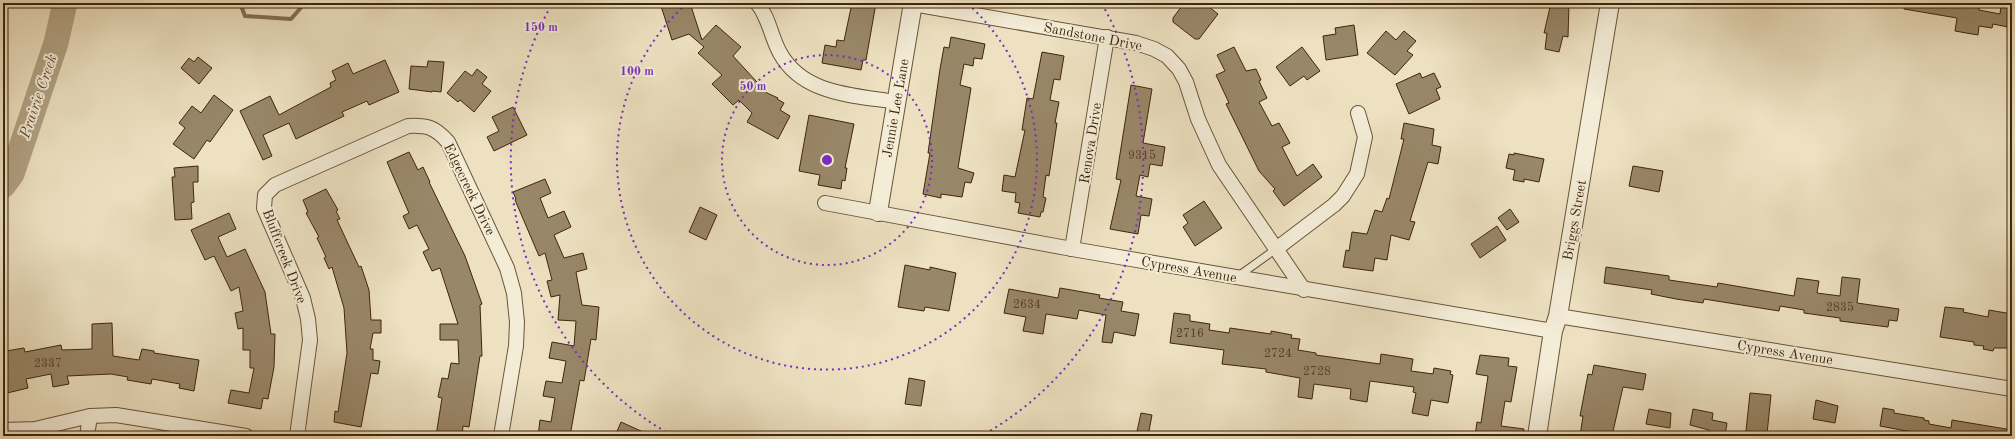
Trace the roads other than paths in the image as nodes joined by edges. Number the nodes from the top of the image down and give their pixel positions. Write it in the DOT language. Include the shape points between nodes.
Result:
graph roads {
  1 [pos="757,3"];
  2 [pos="913,3"];
  3 [pos="1610,3"];
  4 [pos="1107,37"];
  5 [pos="896,102"];
  6 [pos="1358,113"];
  7 [pos="266,195"];
  8 [pos="825,203"];
  9 [pos="878,212"];
  10 [pos="1072,249"];
  11 [pos="1276,249"];
  12 [pos="1236,278"];
  13 [pos="1304,290"];
  14 [pos="1555,323"];
  15 [pos="2012,389"];
  16 [pos="90,416"];
  17 [pos="3,430"];
  18 [pos="192,432"];
  19 [pos="87,436"];
  20 [pos="246,436"];
  21 [pos="297,436"];
  22 [pos="501,436"];
  23 [pos="1537,436"];
  1 -- 5 [label="street" via="764,11 781,54 794,72 807,82 824,90"];
  2 -- 4 [label="street, Sandstone Drive"];
  2 -- 5 [label="street, Jennie Lee Lane"];
  3 -- 14 [label="street, Briggs Street"];
  4 -- 10 [label="street, Renova Drive"];
  4 -- 11 [label="street, Sandstone Drive" via="1136,42 1154,49 1167,56 1179,69 1219,165"];
  5 -- 9 [label="street, Jennie Lee Lane"];
  6 -- 11 [label="street" via="1365,136 1357,174 1334,205"];
  7 -- 21 [label="street, Bluffcreek Drive" via="264,208 296,279 308,318 308,365"];
  7 -- 22 [label="street, Edgecreek Drive" via="275,185 408,126 423,125 439,131 448,142 506,268 514,293 516,346"];
  8 -- 9 [label="street, Cypress Avenue"];
  9 -- 10 [label="street, Cypress Avenue"];
  10 -- 12 [label="street, Cypress Avenue"];
  11 -- 12 [label="lane"];
  11 -- 13 [label="street, Sandstone Drive"];
  12 -- 13 [label="street, Cypress Avenue"];
  13 -- 14 [label="street, Cypress Avenue"];
  14 -- 15 [label="street, Cypress Avenue"];
  14 -- 23 [label="street, Briggs Street"];
  16 -- 17 [label="street" via="35,429"];
  16 -- 18 [label="street" via="116,415"];
  16 -- 19 [label="street"];
  18 -- 20 [label="street"];
}
